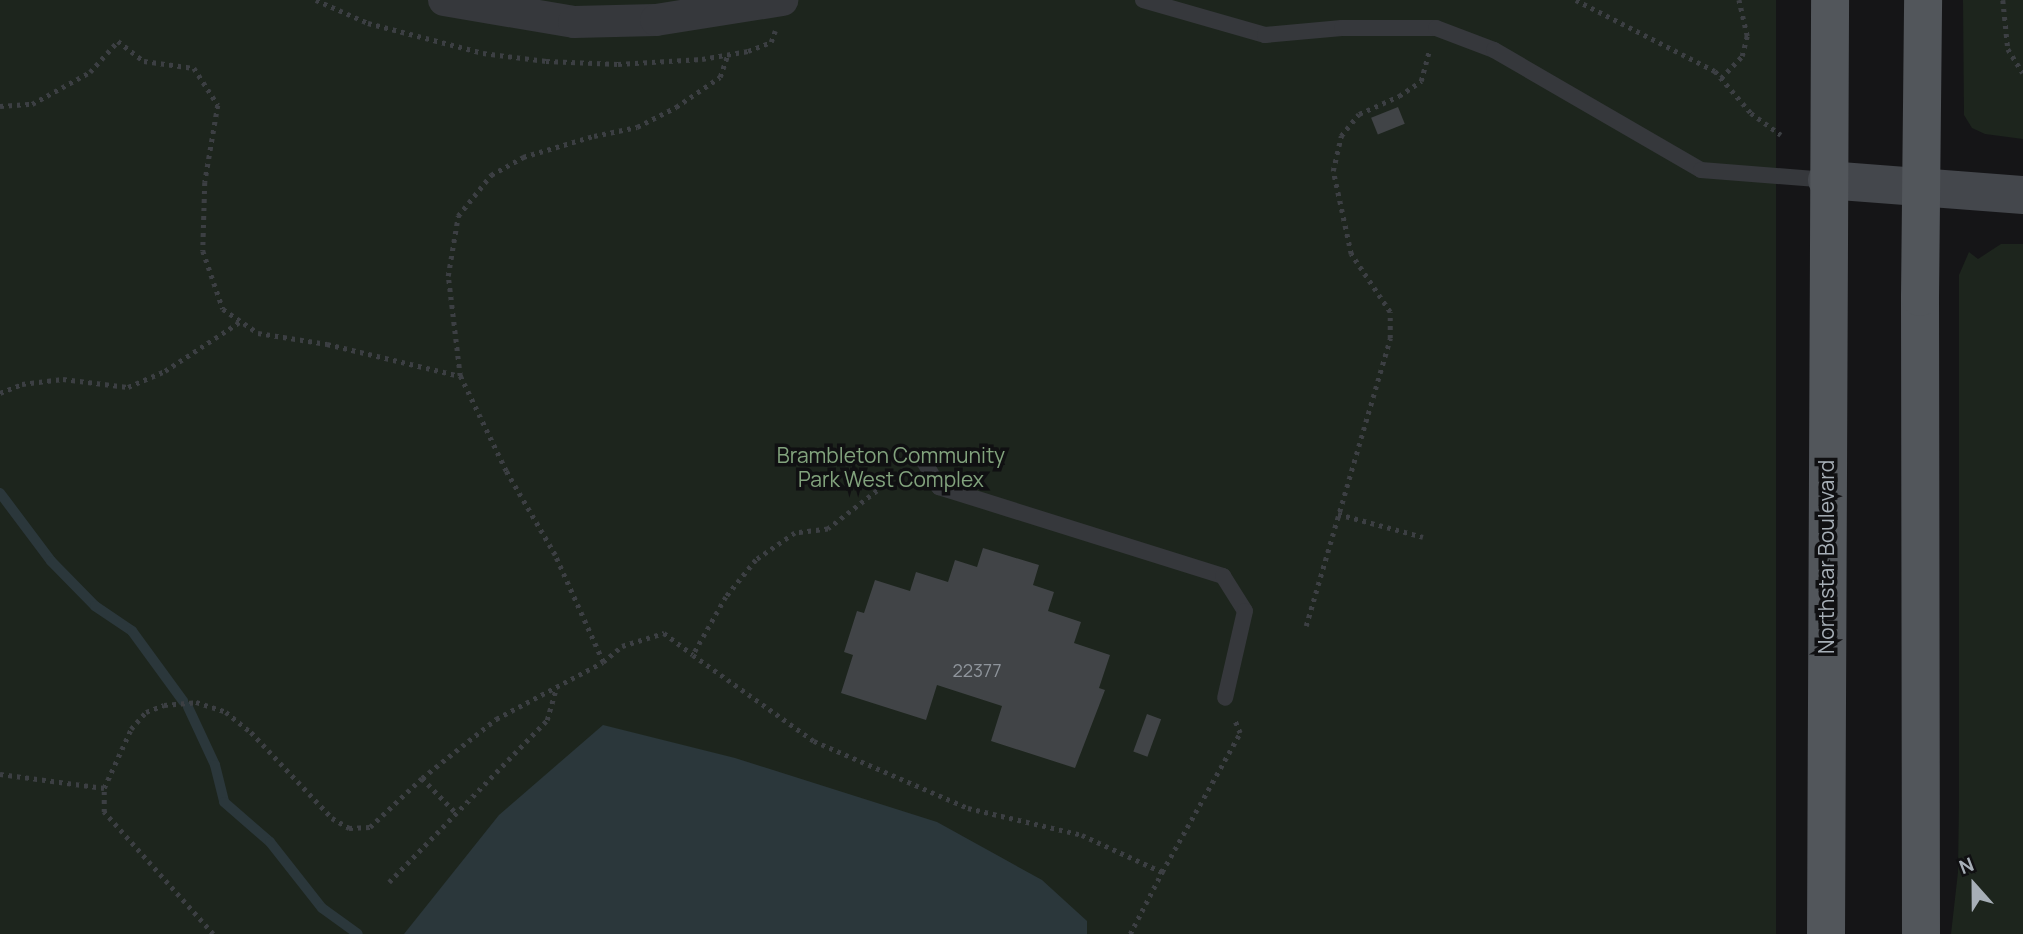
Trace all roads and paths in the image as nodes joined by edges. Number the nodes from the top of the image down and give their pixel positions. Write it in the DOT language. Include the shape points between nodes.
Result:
graph roads {
  1 [pos="444,0"];
  2 [pos="782,0"];
  3 [pos="1143,0"];
  4 [pos="1576,0"];
  5 [pos="1739,0"];
  6 [pos="1830,0"];
  7 [pos="1923,0"];
  8 [pos="2003,0"];
  9 [pos="1436,28"];
  10 [pos="728,54"];
  11 [pos="2023,73"];
  12 [pos="1721,78"];
  13 [pos="0,106"];
  14 [pos="1781,135"];
  15 [pos="1827,180"];
  16 [pos="1920,186"];
  17 [pos="2023,195"];
  18 [pos="241,321"];
  19 [pos="460,376"];
  20 [pos="0,393"];
  21 [pos="921,456"];
  22 [pos="1338,514"];
  23 [pos="1423,537"];
  24 [pos="1306,626"];
  25 [pos="692,655"];
  26 [pos="603,662"];
  27 [pos="556,688"];
  28 [pos="1225,698"];
  29 [pos="0,774"];
  30 [pos="422,778"];
  31 [pos="104,788"];
  32 [pos="456,813"];
  33 [pos="1162,872"];
  34 [pos="388,882"];
  35 [pos="213,934"];
  36 [pos="1130,934"];
  37 [pos="1826,934"];
  38 [pos="1921,934"];
  1 -- 2 [label="street" via="573,22 656,20"];
  3 -- 9 [label="lane" via="1265,35 1342,28"];
  4 -- 12 [label="path"];
  5 -- 12 [label="path" via="1746,26 1742,56"];
  6 -- 15 [label="main road, Northstar Boulevard"];
  7 -- 16 [label="main road"];
  8 -- 11 [label="path" via="2008,49"];
  9 -- 15 [label="lane" via="1494,50 1701,170"];
  9 -- 22 [label="path" via="1422,81 1359,114 1341,136 1332,172 1351,254 1390,312 1390,338"];
  10 -- 19 [label="path" via="720,77 647,122 523,157 491,175 458,216 448,276"];
  12 -- 14 [label="path" via="1751,113"];
  13 -- 18 [label="path" via="32,104 90,72 118,41 144,61 194,68 218,105 205,182 203,251 223,309"];
  15 -- 16 [label="main road"];
  15 -- 37 [label="main road, Northstar Boulevard"];
  16 -- 17 [label="main road"];
  16 -- 38 [label="main road"];
  18 -- 19 [label="path" via="258,333 327,344"];
  18 -- 20 [label="path" via="165,371 128,387 63,379 22,384"];
  19 -- 26 [label="path" via="506,471 555,555"];
  21 -- 25 [label="path" via="828,529 794,533 756,560 726,597"];
  21 -- 28 [label="lane" via="939,487 1223,576 1245,611"];
  22 -- 23 [label="path"];
  22 -- 24 [label="path"];
  25 -- 26 [label="path" via="664,633 622,646"];
  25 -- 33 [label="path" via="814,741 968,808 1082,835"];
  26 -- 27 [label="path"];
  27 -- 30 [label="path" via="496,719"];
  27 -- 32 [label="path" via="547,720"];
  28 -- 33 [label="path" via="1240,733"];
  29 -- 31 [label="path"];
  30 -- 31 [label="path" via="370,827 349,828 332,818 251,732 226,712 196,702 146,712 131,729"];
  30 -- 32 [label="path"];
  31 -- 35 [label="path" via="104,812"];
  32 -- 34 [label="path"];
  33 -- 36 [label="path"];
}
